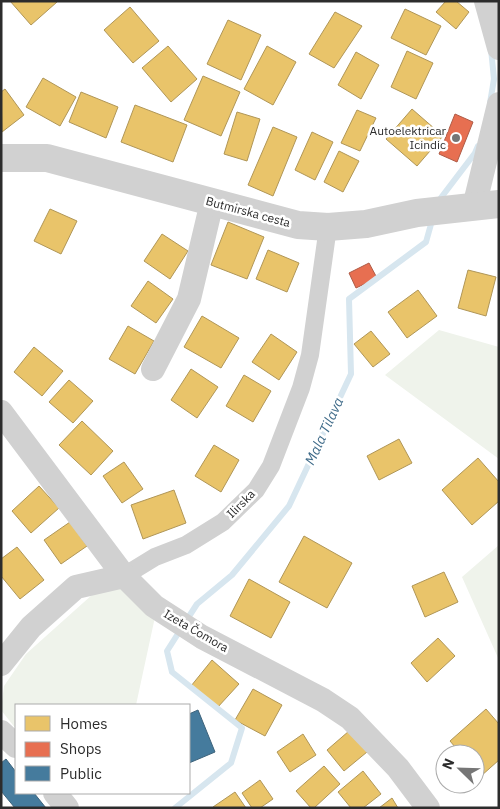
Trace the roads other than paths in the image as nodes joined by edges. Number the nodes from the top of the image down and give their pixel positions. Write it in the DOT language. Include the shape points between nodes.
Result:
graph roads {
  1 [pos="486,1"];
  2 [pos="499,48"];
  3 [pos="499,104"];
  4 [pos="1,158"];
  5 [pos="212,202"];
  6 [pos="474,207"];
  7 [pos="328,227"];
  8 [pos="153,369"];
  9 [pos="1,412"];
  10 [pos="124,576"];
  11 [pos="1,664"];
  12 [pos="1,732"];
  13 [pos="15,745"];
  14 [pos="56,794"];
  15 [pos="67,808"];
  16 [pos="428,808"];
  1 -- 2 [label="street"];
  3 -- 6 [label="street"];
  4 -- 5 [label="street, Butmirska cesta" via="47,158"];
  5 -- 7 [label="street, Butmirska cesta" via="298,225"];
  5 -- 8 [label="street" via="189,299"];
  6 -- 7 [label="street, Butmirska cesta"];
  7 -- 10 [label="street, Ilirska" via="310,355 301,388 270,466 256,490 223,522"];
  9 -- 10 [label="street, Izeta Čomora"];
  10 -- 11 [label="street, Ilirska" via="76,587 31,627"];
  10 -- 16 [label="street, Izeta Čomora" via="173,620 323,700 350,718 398,768"];
  12 -- 13 [label="street"];
  14 -- 15 [label="street"];
}
